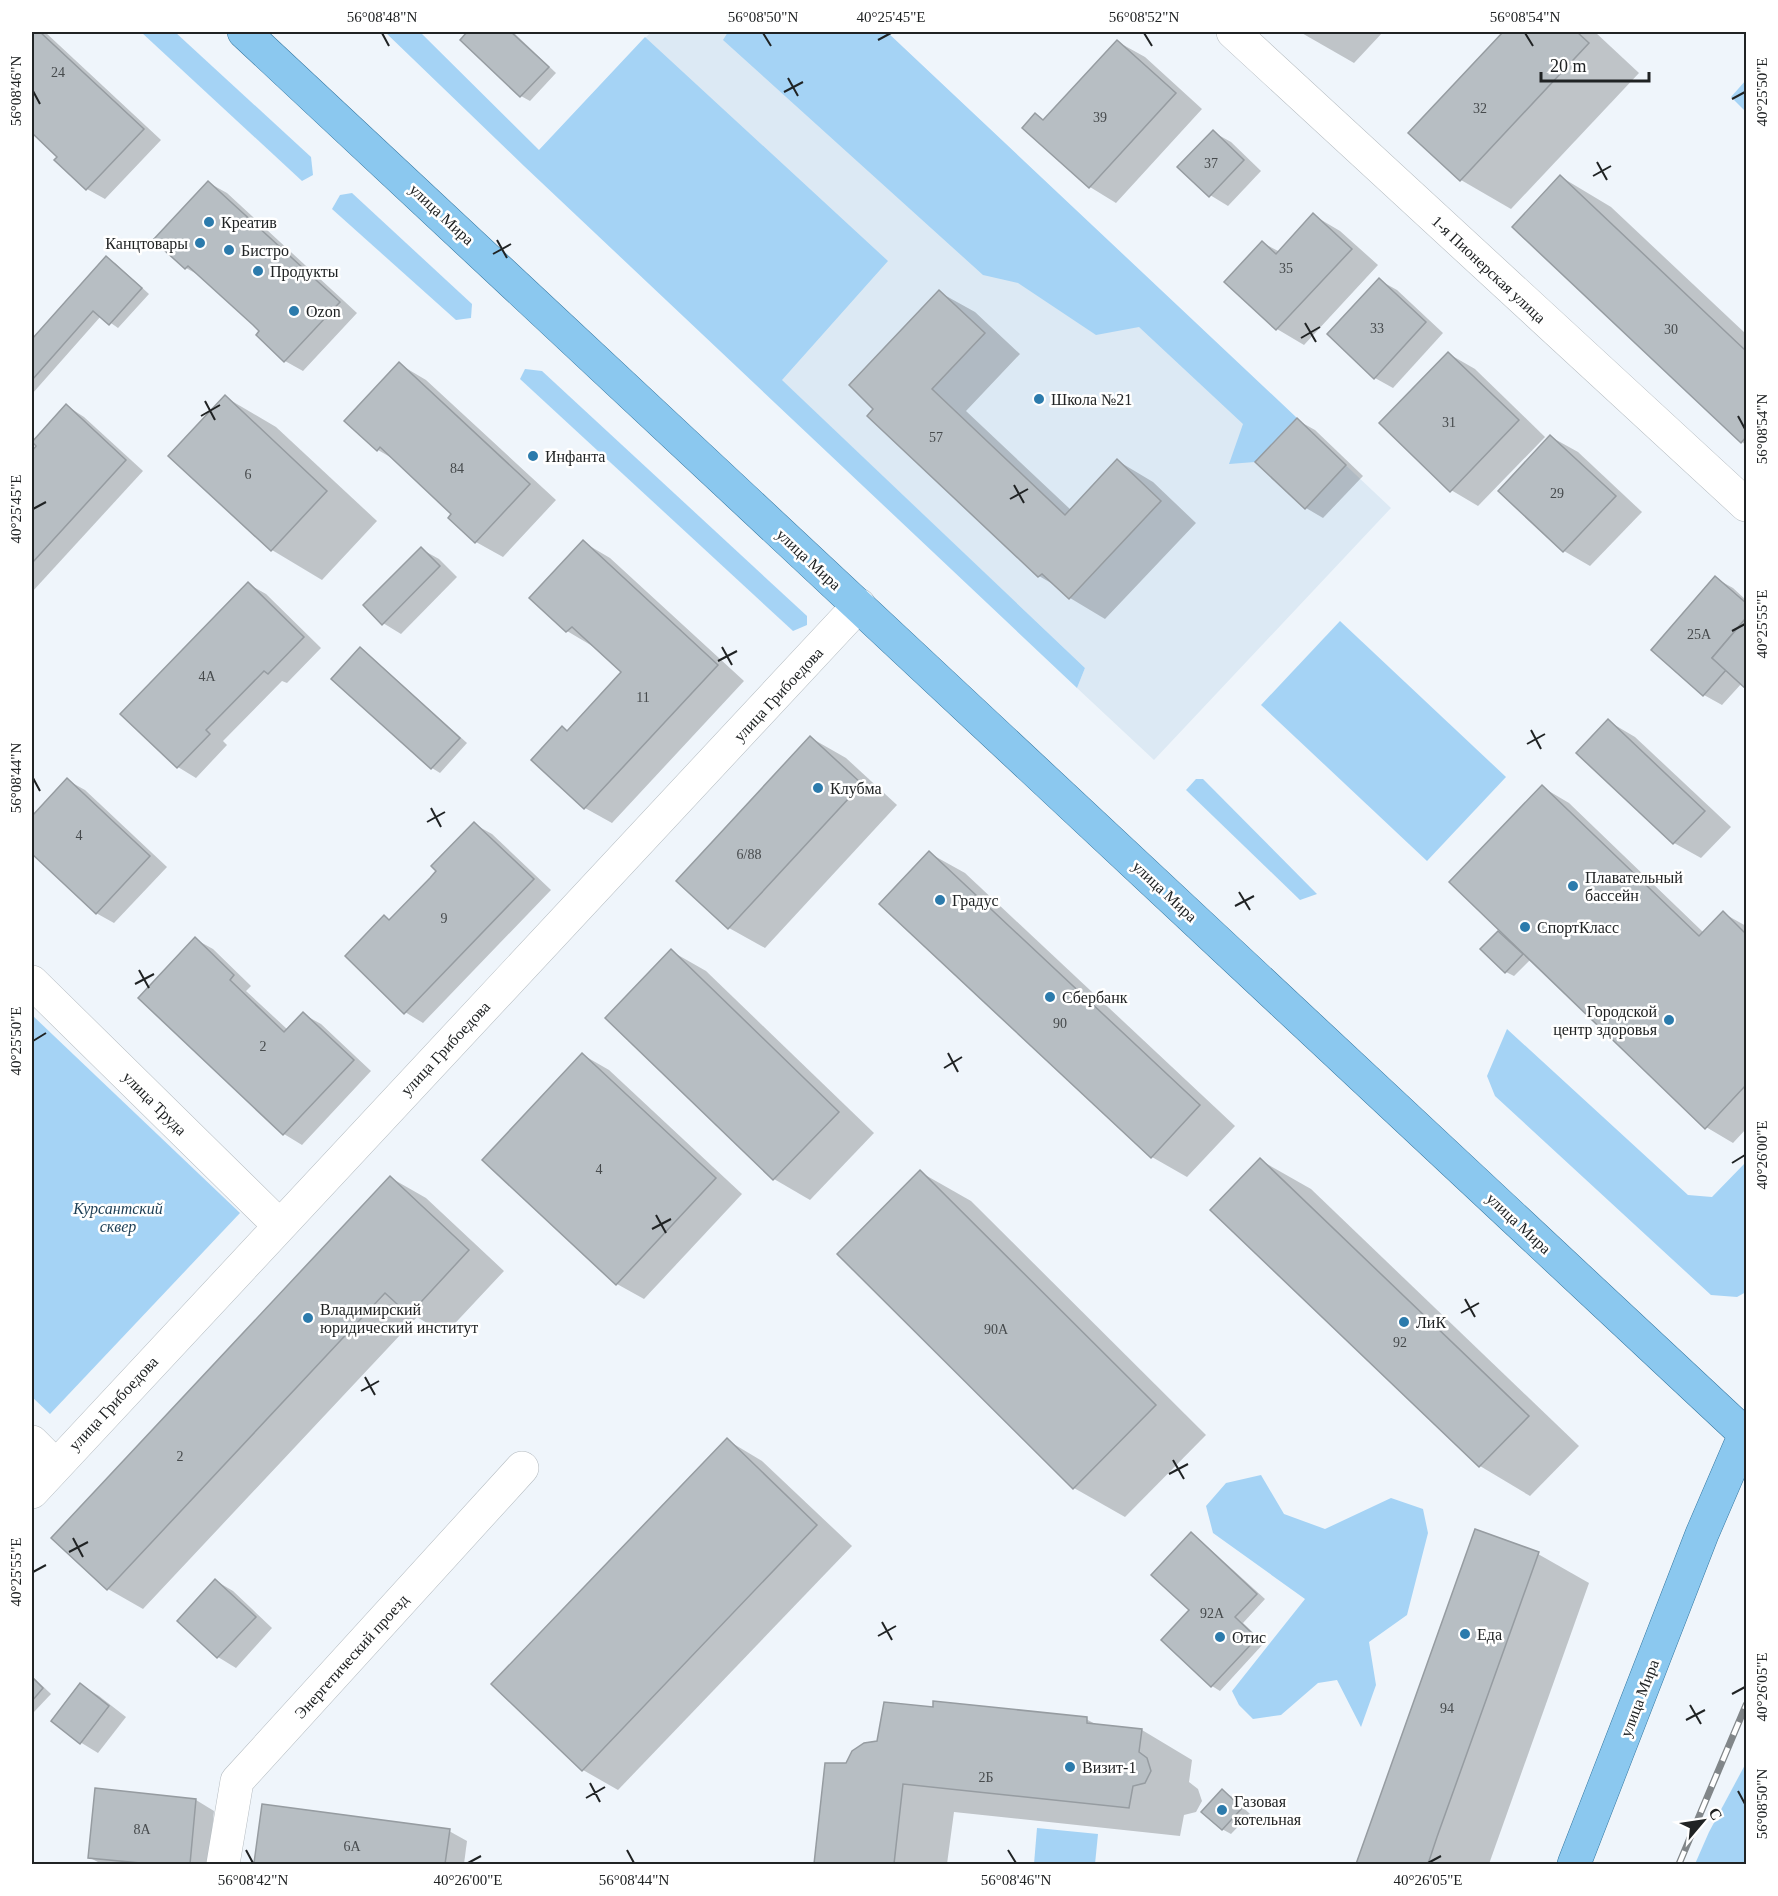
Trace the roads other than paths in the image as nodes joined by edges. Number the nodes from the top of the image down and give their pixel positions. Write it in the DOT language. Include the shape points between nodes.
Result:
graph roads {
  1 [pos="244,32"];
  2 [pos="1233,32"];
  3 [pos="1746,505"];
  4 [pos="860,605"];
  5 [pos="32,982"];
  6 [pos="279,1225"];
  7 [pos="32,1442"];
  8 [pos="55,1465"];
  9 [pos="522,1468"];
  10 [pos="32,1492"];
  11 [pos="224,1864"];
  12 [pos="1574,1864"];
  1 -- 4 [label="main road, улица Мира"];
  2 -- 3 [label="street, 1-я Пионерская улица"];
  4 -- 6 [label="street, улица Грибоедова"];
  4 -- 12 [label="main road, улица Мира" via="1745,1434 1702,1534"];
  5 -- 6 [label="street, улица Труда"];
  6 -- 8 [label="street, улица Грибоедова"];
  7 -- 8 [label="street"];
  8 -- 10 [label="street, улица Грибоедова"];
  9 -- 11 [label="street, Энергетический проезд" via="237,1781"];
}
